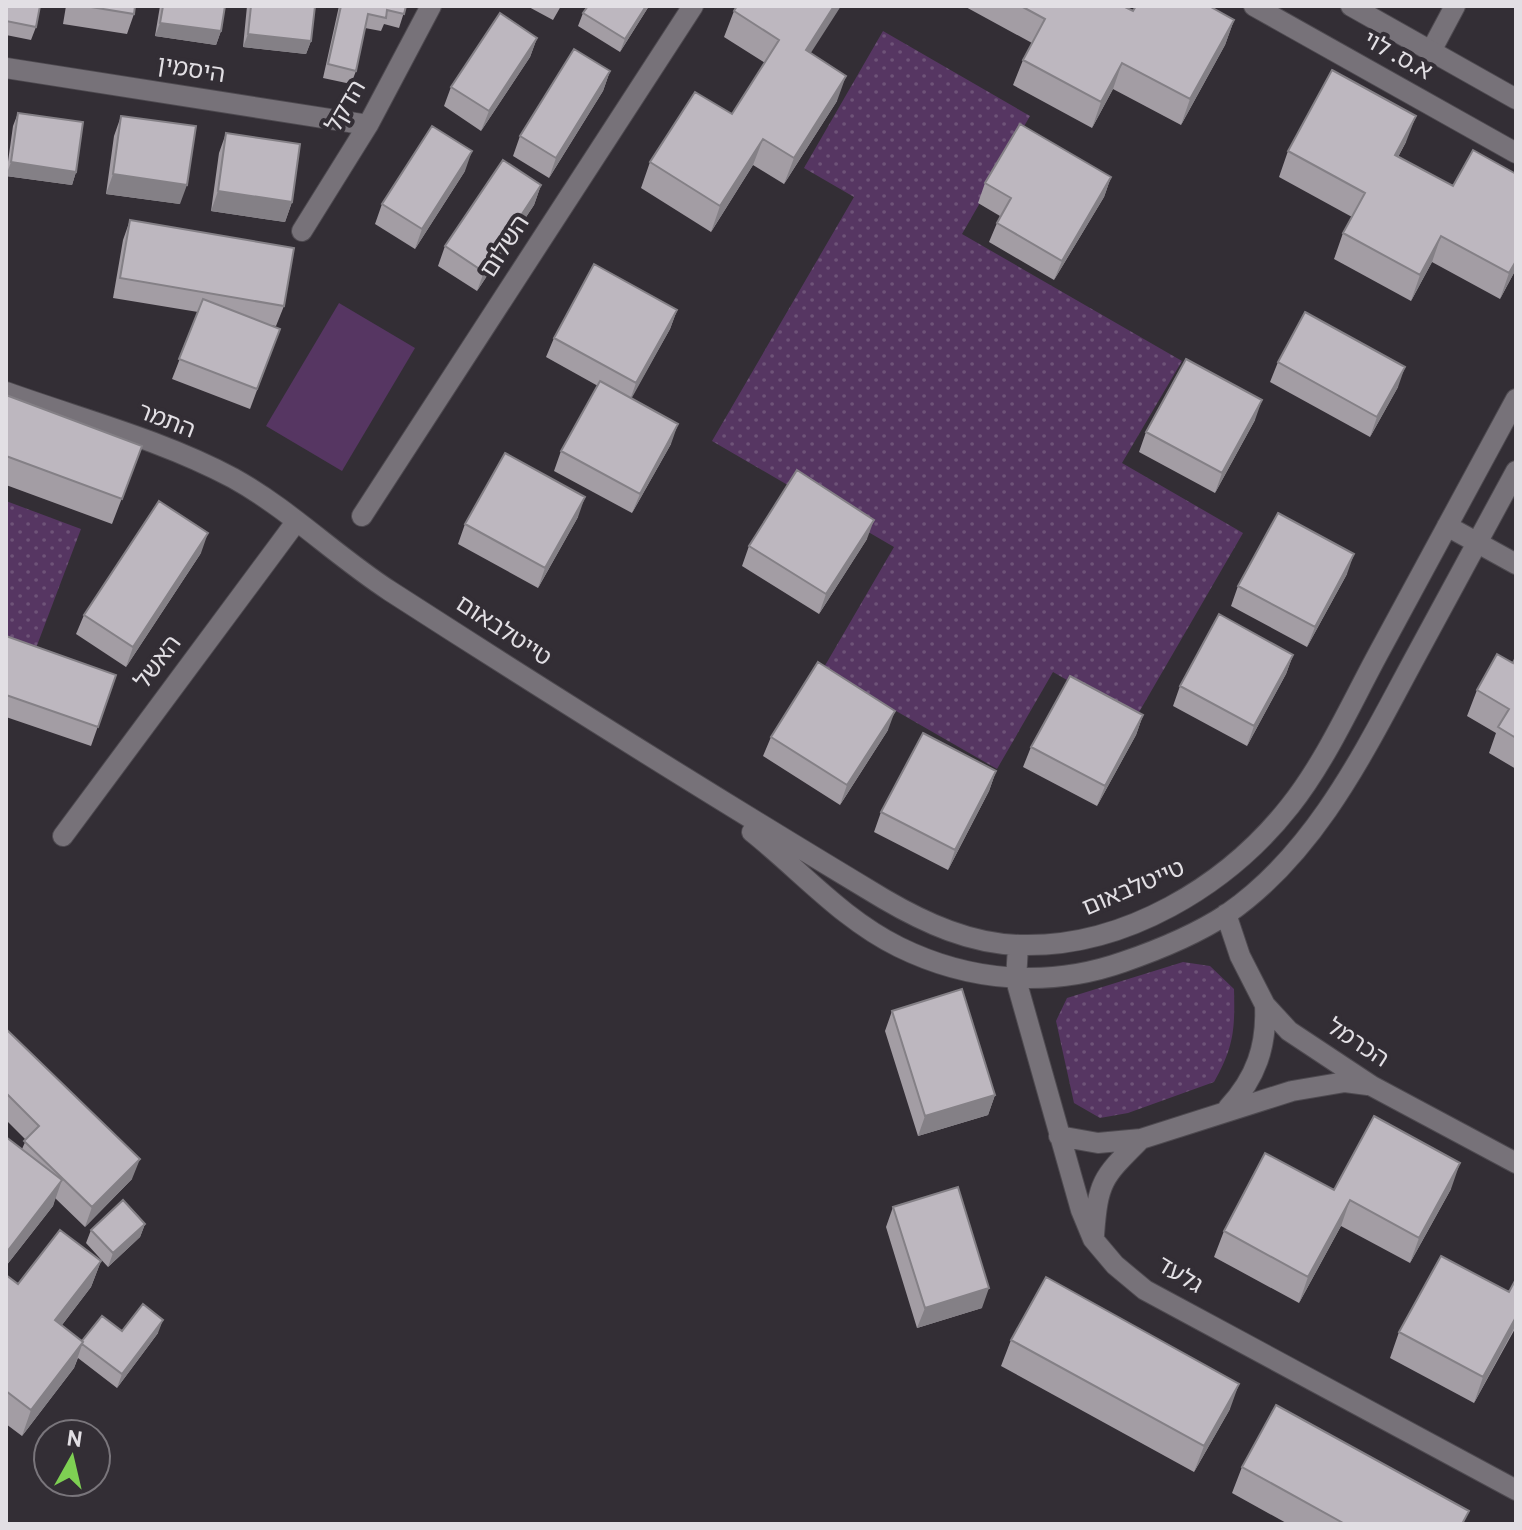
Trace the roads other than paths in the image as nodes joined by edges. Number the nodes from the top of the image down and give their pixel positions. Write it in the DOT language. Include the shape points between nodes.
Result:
graph roads {
  1 [pos="431,6"];
  2 [pos="693,6"];
  3 [pos="1254,6"];
  4 [pos="1351,6"];
  5 [pos="1455,6"];
  6 [pos="1431,51"];
  7 [pos="6,68"];
  8 [pos="1516,99"];
  9 [pos="368,125"];
  10 [pos="1516,153"];
  11 [pos="302,231"];
  12 [pos="6,392"];
  13 [pos="1516,399"];
  14 [pos="1516,471"];
  15 [pos="362,516"];
  16 [pos="296,522"];
  17 [pos="1447,526"];
  18 [pos="1477,542"];
  19 [pos="1516,564"];
  20 [pos="686,780"];
  21 [pos="63,836"];
  22 [pos="1226,914"];
  23 [pos="1018,946"];
  24 [pos="1016,980"];
  25 [pos="1265,1005"];
  26 [pos="1372,1086"];
  27 [pos="1225,1111"];
  28 [pos="1059,1136"];
  29 [pos="1141,1139"];
  30 [pos="1516,1163"];
  31 [pos="1093,1239"];
  32 [pos="1516,1490"];
  1 -- 9 [label="street, הדקל"];
  2 -- 15 [label="street, השלום"];
  3 -- 10 [label="street, א.ס. לוי"];
  4 -- 6 [label="street, א.ס. לוי"];
  5 -- 6 [label="street"];
  6 -- 8 [label="street, א.ס. לוי"];
  7 -- 9 [label="street, היסמין"];
  9 -- 11 [label="street, הדקל"];
  12 -- 16 [label="street, התמר" via="231,477"];
  13 -- 17 [label="street, טייטלבאום"];
  14 -- 18 [label="street, טייטלבאום"];
  16 -- 20 [label="street, טייטלבאום" via="386,588"];
  16 -- 21 [label="street, האשל"];
  17 -- 18 [label="street"];
  17 -- 23 [label="street, טייטלבאום" via="1315,767 1291,805 1240,859 1207,886 1128,925 1057,944"];
  18 -- 19 [label="street"];
  18 -- 22 [label="street, טייטלבאום" via="1319,825"];
  20 -- 23 [label="street, טייטלבאום" via="915,917 972,938"];
  20 -- 24 [label="street, טייטלבאום" via="867,929 939,963"];
  22 -- 24 [label="street, טייטלבאום" via="1180,940 1099,970"];
  22 -- 25 [label="street, הכרמל"];
  23 -- 24 [label="street, גלעד"];
  24 -- 28 [label="street, גלעד"];
  25 -- 26 [label="street, הכרמל" via="1289,1031"];
  25 -- 27 [label="street" via="1260,1059 1244,1090"];
  26 -- 27 [label="street" via="1317,1085"];
  26 -- 30 [label="street, הכרמל"];
  27 -- 29 [label="street"];
  28 -- 29 [label="street" via="1098,1143"];
  28 -- 31 [label="street, גלעד"];
  29 -- 31 [label="street" via="1103,1180"];
  31 -- 32 [label="street, גלעד" via="1145,1290"];
}
